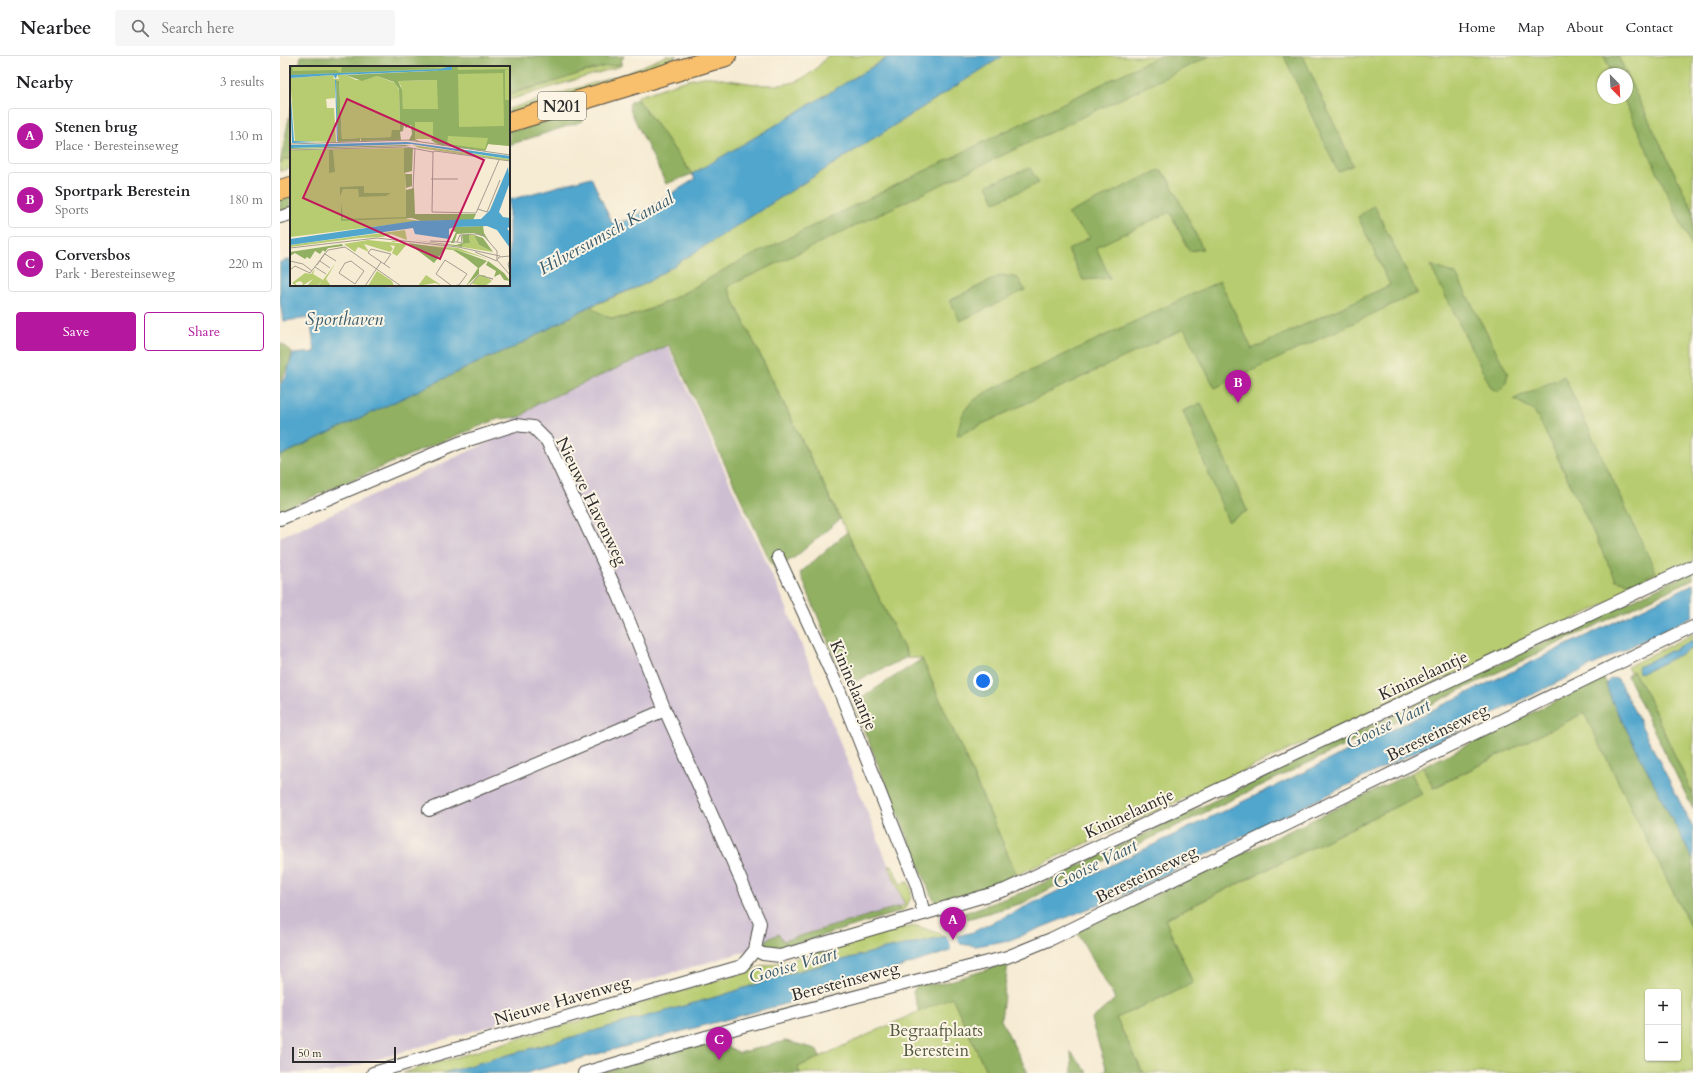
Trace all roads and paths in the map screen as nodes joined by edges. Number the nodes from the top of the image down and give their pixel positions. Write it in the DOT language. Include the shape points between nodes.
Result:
graph roads {
  1 [pos="726,56"];
  2 [pos="510,122"];
  3 [pos="290,187"];
  4 [pos="280,190"];
  5 [pos="290,214"];
  6 [pos="280,217"];
  7 [pos="280,520"];
  8 [pos="778,557"];
  9 [pos="1693,566"];
  10 [pos="1693,627"];
  11 [pos="665,710"];
  12 [pos="428,810"];
  13 [pos="924,914"];
  14 [pos="755,950"];
  15 [pos="373,1073"];
  16 [pos="584,1073"];
  1 -- 2 [label="main road, N201"];
  3 -- 4 [label="main road"];
  5 -- 6 [label="street"];
  7 -- 11 [label="street, Nieuwe Havenweg" via="459,443 515,425 533,428 550,448 619,596"];
  8 -- 13 [label="street, Kininelaantje" via="840,692 917,886"];
  9 -- 13 [label="street, Kininelaantje" via="1005,890"];
  10 -- 16 [label="street, Beresteinseweg" via="1051,939 1007,957 751,1024"];
  11 -- 12 [label="street"];
  11 -- 14 [label="street, Nieuwe Havenweg" via="760,923"];
  13 -- 14 [label="street" via="780,956 763,954"];
  14 -- 15 [label="street, Nieuwe Havenweg" via="742,966"];
}
